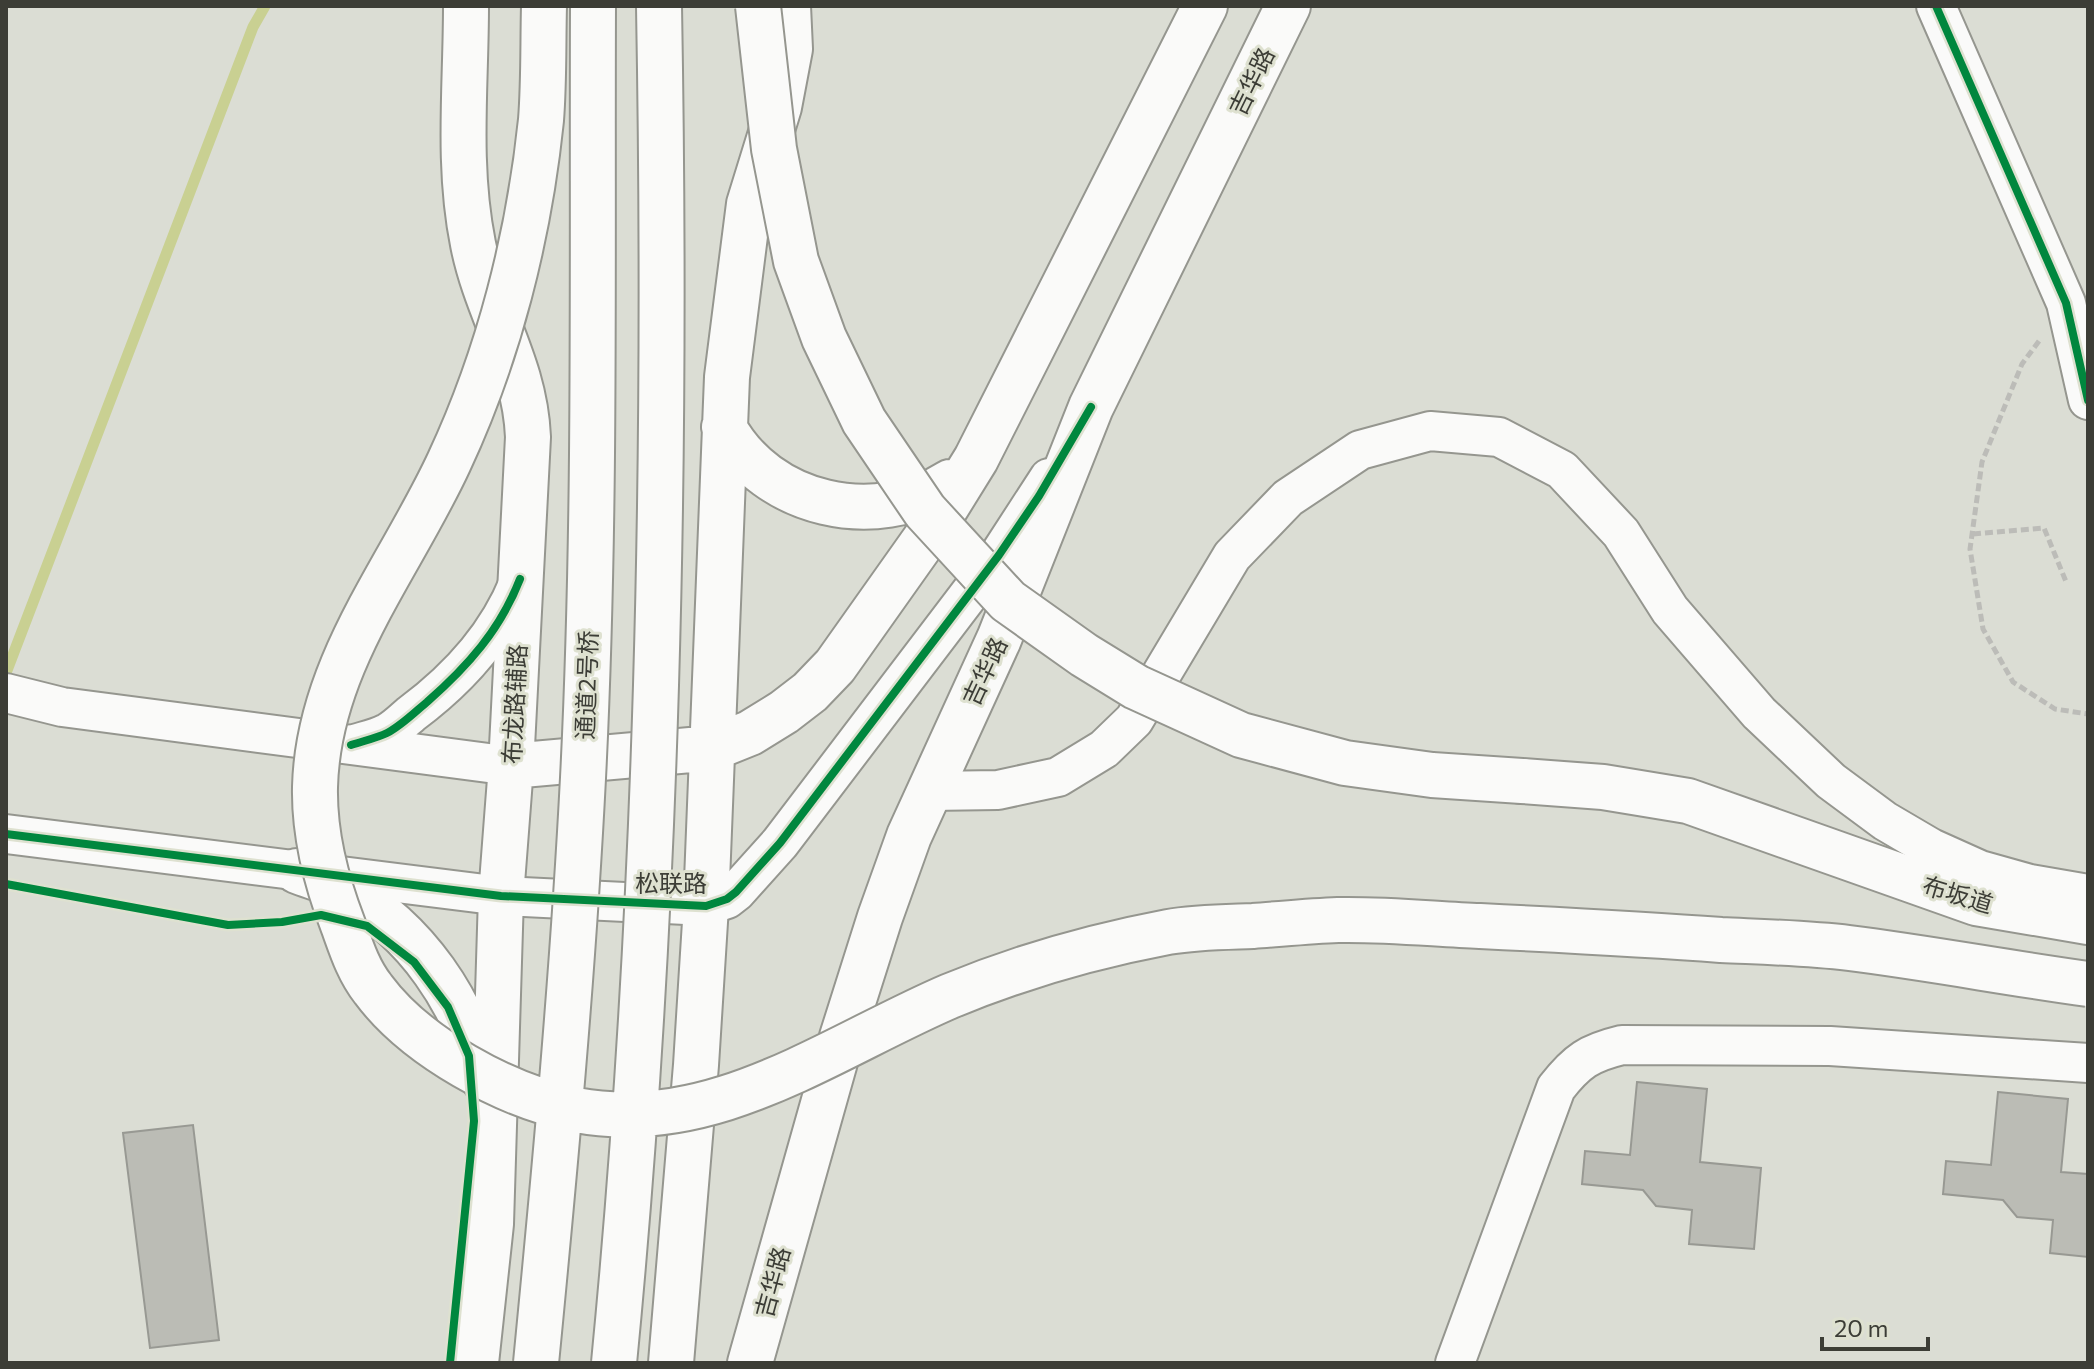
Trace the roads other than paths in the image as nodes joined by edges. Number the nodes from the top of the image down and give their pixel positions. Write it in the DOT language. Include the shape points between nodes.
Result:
graph roads {
  1 [pos="466,6"];
  2 [pos="544,6"];
  3 [pos="593,6"];
  4 [pos="659,6"];
  5 [pos="758,6"];
  6 [pos="788,6"];
  7 [pos="1205,6"];
  8 [pos="1288,6"];
  9 [pos="1936,6"];
  10 [pos="2088,400"];
  11 [pos="1091,407"];
  12 [pos="724,427"];
  13 [pos="976,459"];
  14 [pos="520,579"];
  15 [pos="6,693"];
  16 [pos="351,745"];
  17 [pos="713,748"];
  18 [pos="511,766"];
  19 [pos="930,791"];
  20 [pos="13,835"];
  21 [pos="297,871"];
  22 [pos="2088,894"];
  23 [pos="501,896"];
  24 [pos="706,906"];
  25 [pos="2088,922"];
  26 [pos="2088,984"];
  27 [pos="2088,1063"];
  28 [pos="495,1129"];
  29 [pos="476,1363"];
  30 [pos="536,1363"];
  31 [pos="614,1363"];
  32 [pos="671,1363"];
  33 [pos="750,1363"];
  34 [pos="1455,1363"];
  1 -- 14 [label="main road, 布龙路辅路" via="464,190 484,288 515,362 527,411"];
  2 -- 26 [label="main road, bridge" via="536,153 503,312 447,466 346,653 325,719 315,785 329,891 354,957 397,1017 453,1062 527,1095 581,1111 667,1111 752,1090 941,1000 1067,956 1176,931 1342,920 1844,947"];
  3 -- 30 [label="main road, 通道2号桥, bridge" via="590,573 583,777 561,1105"];
  4 -- 31 [label="main road, bridge" via="662,348 651,861"];
  5 -- 25 [label="main road, 布坂道, bridge" via="774,149 796,261 824,338 864,421 925,511 1008,601 1084,655 1136,687 1241,735 1345,763 1603,787 1688,801 1976,903"];
  6 -- 12 [label="main road" via="790,49 779,107 749,204"];
  7 -- 13 [label="main road"];
  8 -- 11 [label="main road, 吉华路"];
  9 -- 10 [label="street" via="2066,303"];
  11 -- 19 [label="main road, 吉华路" via="1029,568"];
  11 -- 24 [label="street, 松联路" via="999,555 798,819 736,892"];
  12 -- 13 [label="main road" via="744,458 774,482 855,508 920,498 956,478"];
  12 -- 17 [label="main road"];
  13 -- 17 [label="main road" via="835,666 784,712"];
  14 -- 16 [label="street" via="508,610 453,679 387,733"];
  14 -- 18 [label="main road, 布龙路辅路"];
  15 -- 16 [label="street" via="62,707"];
  16 -- 18 [label="street"];
  17 -- 18 [label="main road"];
  17 -- 24 [label="main road"];
  18 -- 23 [label="main road, 布龙路辅路"];
  19 -- 22 [label="street" via="998,790 1058,777 1104,749 1134,720 1232,556 1288,498 1360,450 1430,431 1499,437 1562,470 1621,533 1670,610 1759,713 1831,781 1885,821 1980,870"];
  19 -- 33 [label="main road, 吉华路" via="880,917 842,1037"];
  20 -- 21 [label="street, 松联路"];
  21 -- 23 [label="street, 松联路"];
  21 -- 28 [label="main road" via="341,888 372,909 407,937 435,971 460,1009 477,1050"];
  23 -- 24 [label="street, 松联路"];
  23 -- 28 [label="main road, 布龙路辅路"];
  24 -- 32 [label="main road"];
  27 -- 34 [label="street" via="1799,1046 1622,1045 1595,1051 1573,1066 1556,1088"];
  28 -- 29 [label="main road, 布龙路辅路"];
}
